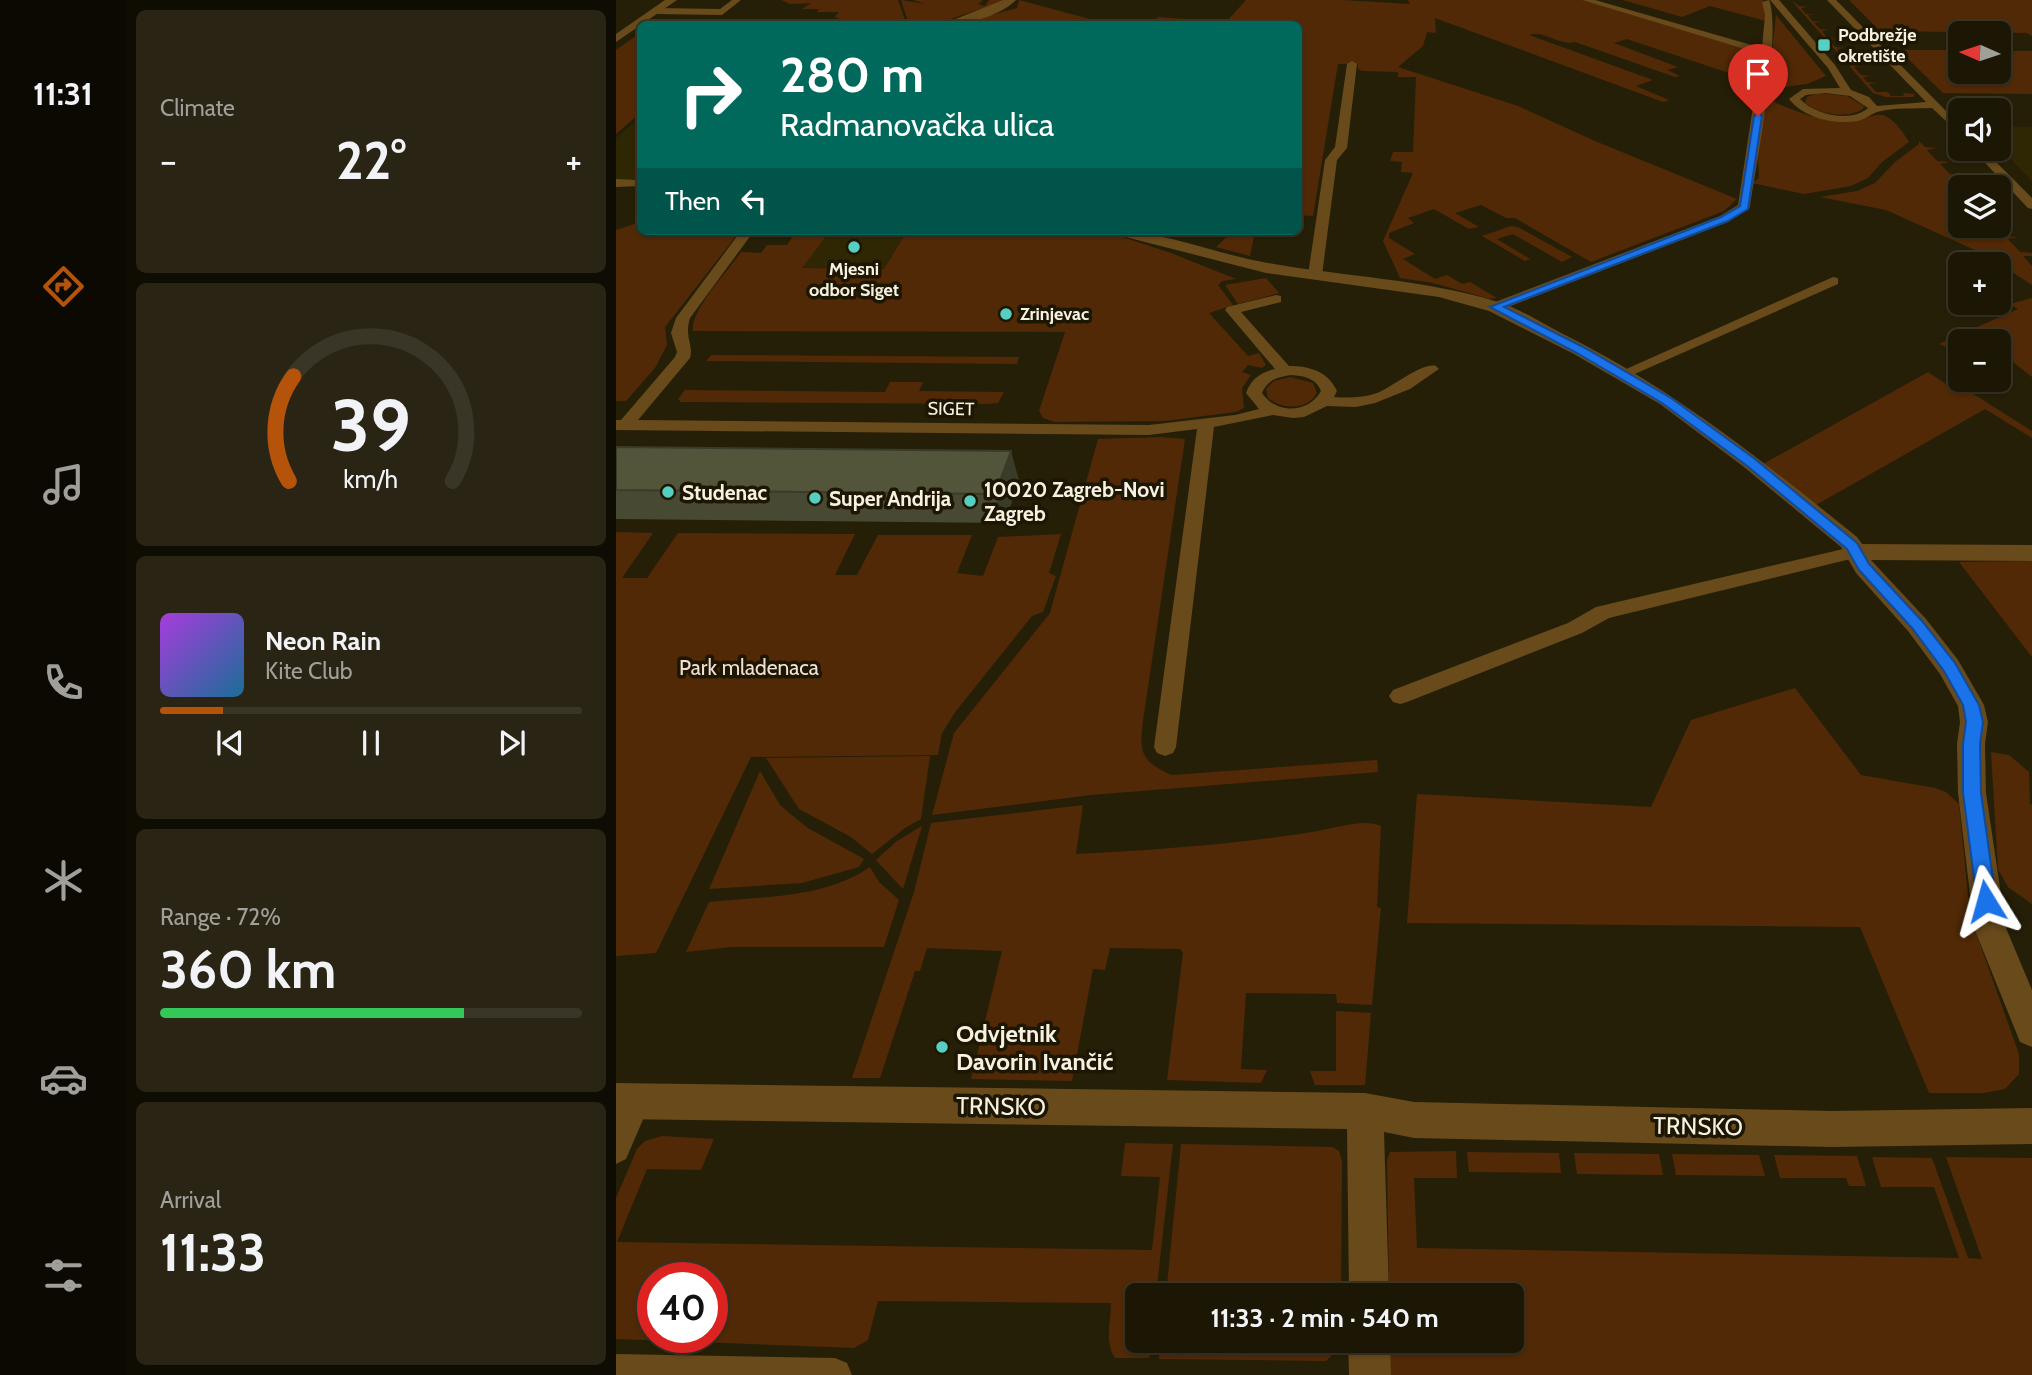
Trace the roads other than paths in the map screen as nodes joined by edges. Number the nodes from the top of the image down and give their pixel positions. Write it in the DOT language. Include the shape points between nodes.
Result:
graph roads {
  1 [pos="672,0"];
  2 [pos="737,0"];
  3 [pos="1011,0"];
  4 [pos="1586,0"];
  5 [pos="1831,0"];
  6 [pos="1770,1"];
  7 [pos="655,11"];
  8 [pos="641,21"];
  9 [pos="958,21"];
  10 [pos="637,23"];
  11 [pos="616,38"];
  12 [pos="1766,52"];
  13 [pos="1821,57"];
  14 [pos="1352,64"];
  15 [pos="1825,90"];
  16 [pos="1847,92"];
  17 [pos="1867,100"];
  18 [pos="1919,104"];
  19 [pos="1934,105"];
  20 [pos="1874,109"];
  21 [pos="1948,119"];
  22 [pos="1989,161"];
  23 [pos="616,183"];
  24 [pos="637,183"];
  25 [pos="2032,205"];
  26 [pos="745,235"];
  27 [pos="1135,235"];
  28 [pos="1314,275"];
  29 [pos="1833,281"];
  30 [pos="1276,299"];
  31 [pos="1495,307"];
  32 [pos="1431,369"];
  33 [pos="1285,371"];
  34 [pos="1623,374"];
  35 [pos="1324,401"];
  36 [pos="1273,410"];
  37 [pos="621,425"];
  38 [pos="1206,425"];
  39 [pos="1856,552"];
  40 [pos="2032,553"];
  41 [pos="1400,696"];
  42 [pos="1165,747"];
  43 [pos="2032,1030"];
  44 [pos="626,1101"];
  45 [pos="1365,1111"];
  46 [pos="2032,1126"];
  47 [pos="616,1149"];
  48 [pos="1368,1283"];
  49 [pos="1369,1353"];
  50 [pos="616,1371"];
  51 [pos="835,1375"];
  52 [pos="1370,1375"];
  1 -- 7 [label="street"];
  2 -- 7 [label="street" via="722,12"];
  3 -- 9 [label="street"];
  4 -- 12 [label="street"];
  5 -- 19 [label="street"];
  6 -- 12 [label="street"];
  6 -- 13 [label="street"];
  7 -- 8 [label="street"];
  10 -- 11 [label="street"];
  12 -- 31 [label="street" via="1745,207"];
  13 -- 15 [label="street" via="1826,67"];
  13 -- 16 [label="street"];
  14 -- 28 [label="street" via="1341,148 1331,160"];
  15 -- 16 [label="street"];
  15 -- 20 [label="street" via="1803,92 1794,99 1803,109 1840,118 1864,117"];
  16 -- 17 [label="street"];
  17 -- 18 [label="street"];
  17 -- 20 [label="street"];
  18 -- 19 [label="street"];
  18 -- 20 [label="street"];
  19 -- 21 [label="street"];
  22 -- 25 [label="street"];
  23 -- 24 [label="street"];
  26 -- 37 [label="street, SIGET" via="683,318 678,333 682,358"];
  27 -- 28 [label="street"];
  28 -- 31 [label="street" via="1440,292"];
  29 -- 34 [label="street"];
  30 -- 33 [label="street" via="1231,310"];
  31 -- 34 [label="street"];
  32 -- 35 [label="street" via="1381,398"];
  33 -- 35 [label="street" via="1303,371 1322,379 1329,391"];
  33 -- 36 [label="street" via="1269,375 1256,386 1257,400"];
  34 -- 39 [label="street" via="1708,429"];
  35 -- 36 [label="street" via="1311,410"];
  36 -- 38 [label="street, SIGET"];
  37 -- 38 [label="street, SIGET" via="1149,430"];
  38 -- 42 [label="street"];
  39 -- 40 [label="street"];
  39 -- 41 [label="street" via="1604,612 1575,628"];
  39 -- 43 [label="street" via="1950,667 1971,705 1972,793 1990,928"];
  44 -- 45 [label="street, TRNSKO"];
  44 -- 47 [label="street, TRNSKO"];
  45 -- 46 [label="street, TRNSKO" via="1428,1121 1832,1129"];
  45 -- 48 [label="street"];
  49 -- 52 [label="street"];
  50 -- 51 [label="street"];
}
